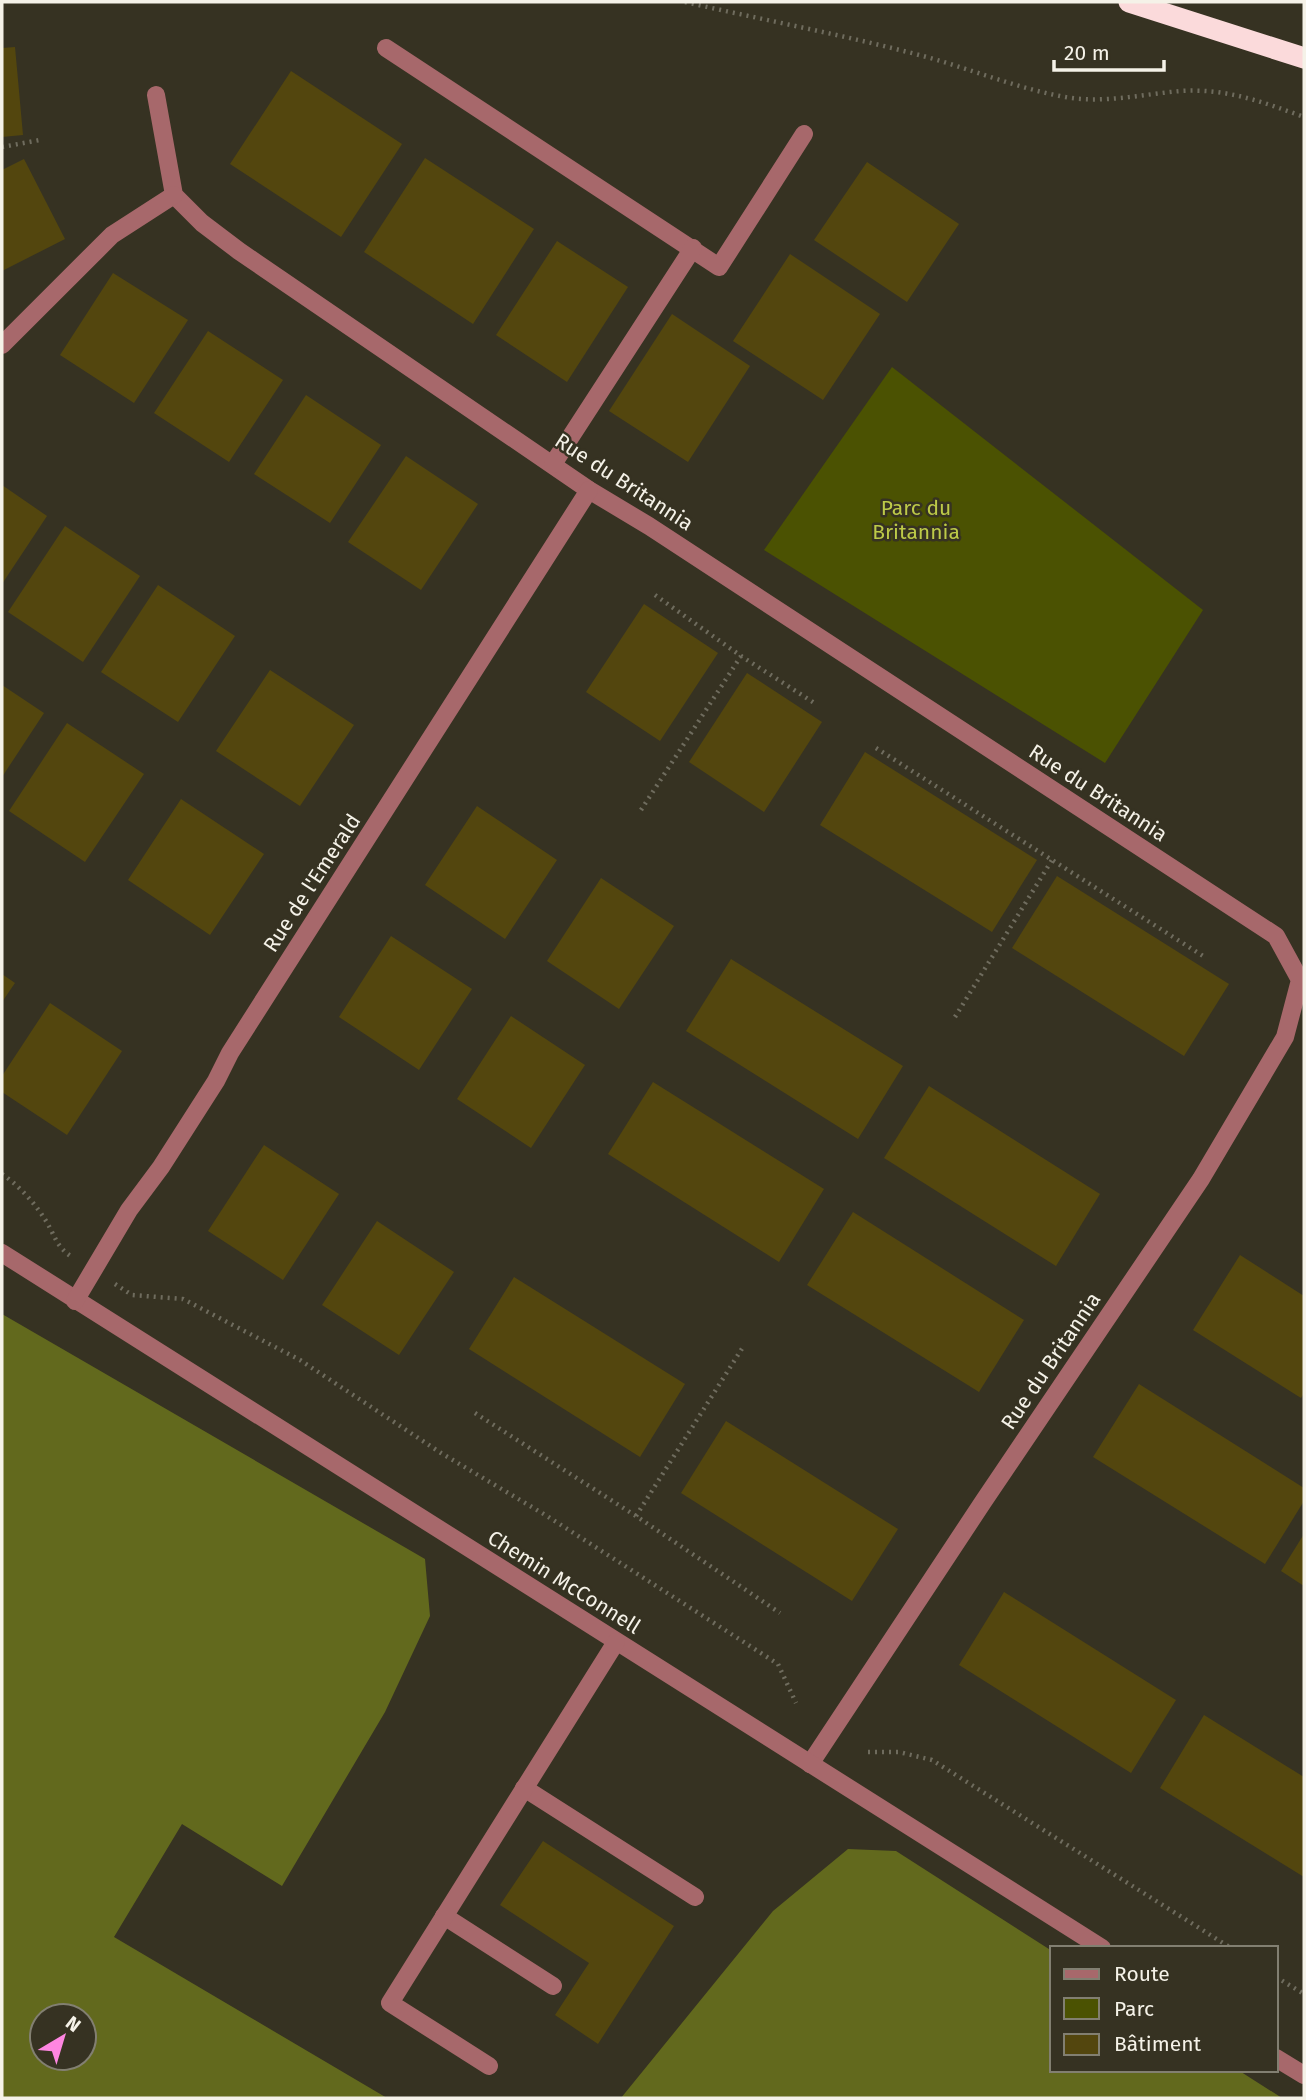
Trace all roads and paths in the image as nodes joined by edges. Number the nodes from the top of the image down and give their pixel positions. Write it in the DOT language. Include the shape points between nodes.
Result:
graph roads {
  1 [pos="685,2"];
  2 [pos="1129,2"];
  3 [pos="386,48"];
  4 [pos="1304,58"];
  5 [pos="156,95"];
  6 [pos="1304,117"];
  7 [pos="804,134"];
  8 [pos="40,140"];
  9 [pos="2,147"];
  10 [pos="174,195"];
  11 [pos="693,248"];
  12 [pos="2,345"];
  13 [pos="553,464"];
  14 [pos="589,489"];
  15 [pos="655,595"];
  16 [pos="741,656"];
  17 [pos="816,704"];
  18 [pos="876,748"];
  19 [pos="641,810"];
  20 [pos="1052,860"];
  21 [pos="1203,956"];
  22 [pos="955,1017"];
  23 [pos="2,1174"];
  24 [pos="2,1253"];
  25 [pos="93,1270"];
  26 [pos="75,1301"];
  27 [pos="743,1347"];
  28 [pos="475,1413"];
  29 [pos="636,1516"];
  30 [pos="780,1613"];
  31 [pos="616,1642"];
  32 [pos="796,1703"];
  33 [pos="868,1752"];
  34 [pos="810,1764"];
  35 [pos="524,1788"];
  36 [pos="695,1897"];
  37 [pos="444,1916"];
  38 [pos="1099,1946"];
  39 [pos="1228,1946"];
  40 [pos="1278,1978"];
  41 [pos="553,1986"];
  42 [pos="1304,1994"];
  43 [pos="1278,2059"];
  44 [pos="489,2066"];
  45 [pos="1304,2075"];
  1 -- 6 [label="path" via="923,56 1021,88 1069,98 1221,91"];
  2 -- 4 [label="highway"];
  3 -- 11 [label="street"];
  5 -- 10 [label="street"];
  7 -- 11 [label="street" via="719,267"];
  8 -- 9 [label="path"];
  10 -- 12 [label="street" via="112,235"];
  10 -- 13 [label="street, Rue du Britannia" via="239,251"];
  11 -- 13 [label="street"];
  13 -- 14 [label="street, Rue du Britannia"];
  14 -- 25 [label="street, Rue de l'Emerald"];
  14 -- 34 [label="street, Rue du Britannia" via="1276,936 1300,980 1285,1037 1214,1158"];
  15 -- 16 [label="path"];
  16 -- 17 [label="path"];
  16 -- 19 [label="path"];
  18 -- 20 [label="path"];
  20 -- 21 [label="path"];
  20 -- 22 [label="path"];
  23 -- 25 [label="path" via="44,1217 60,1249"];
  24 -- 26 [label="street, Chemin McConnell"];
  25 -- 26 [label="street, Rue de l'Emerald"];
  25 -- 32 [label="path" via="132,1295 183,1299 300,1360 778,1664"];
  26 -- 31 [label="street, Chemin McConnell"];
  27 -- 29 [label="path"];
  28 -- 29 [label="path"];
  29 -- 30 [label="path"];
  31 -- 34 [label="street, Chemin McConnell"];
  31 -- 35 [label="street"];
  33 -- 39 [label="path" via="932,1759"];
  34 -- 38 [label="street, Chemin McConnell"];
  35 -- 36 [label="street"];
  35 -- 37 [label="street"];
  37 -- 41 [label="street"];
  37 -- 44 [label="street" via="390,2003"];
  40 -- 42 [label="path"];
  43 -- 45 [label="street"];
}
